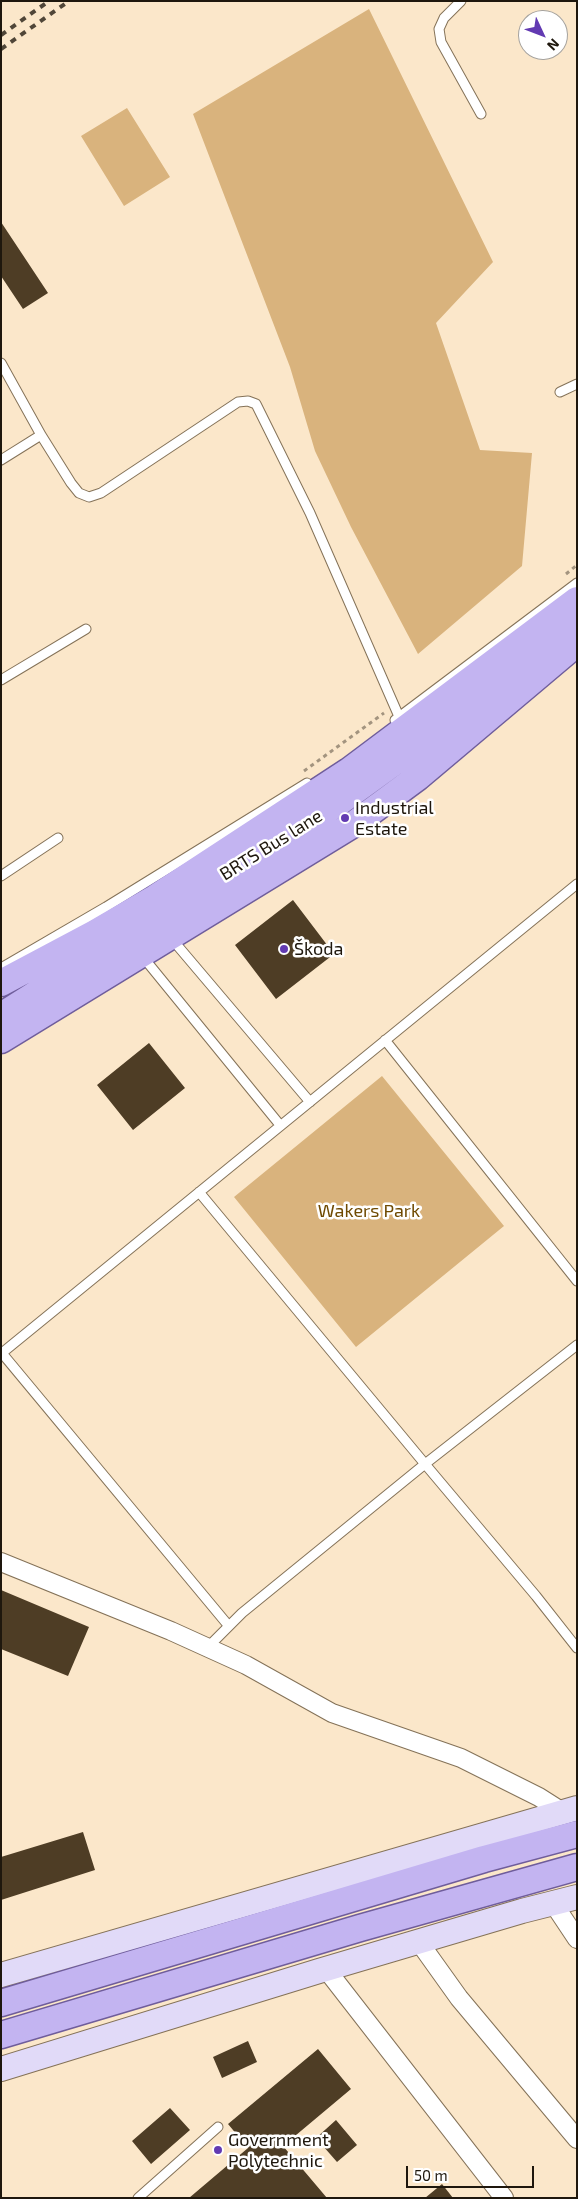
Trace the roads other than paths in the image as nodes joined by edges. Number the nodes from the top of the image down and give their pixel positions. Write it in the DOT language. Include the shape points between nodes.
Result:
graph roads {
  1 [pos="461,1"];
  2 [pos="481,114"];
  3 [pos="1,363"];
  4 [pos="577,384"];
  5 [pos="560,392"];
  6 [pos="42,436"];
  7 [pos="1,460"];
  8 [pos="577,583"];
  9 [pos="577,600"];
  10 [pos="577,622"];
  11 [pos="86,629"];
  12 [pos="577,643"];
  13 [pos="1,680"];
  14 [pos="395,720"];
  15 [pos="316,777"];
  16 [pos="58,838"];
  17 [pos="1,876"];
  18 [pos="577,884"];
  19 [pos="155,916"];
  20 [pos="126,935"];
  21 [pos="1,968"];
  22 [pos="1,984"];
  23 [pos="1,1016"];
  24 [pos="1,1040"];
  25 [pos="385,1040"];
  26 [pos="310,1102"];
  27 [pos="280,1125"];
  28 [pos="198,1192"];
  29 [pos="577,1282"];
  30 [pos="577,1346"];
  31 [pos="1,1352"];
  32 [pos="425,1464"];
  33 [pos="1,1562"];
  34 [pos="228,1625"];
  35 [pos="208,1648"];
  36 [pos="577,1648"];
  37 [pos="569,1810"];
  38 [pos="577,1834"];
  39 [pos="577,1867"];
  40 [pos="577,1897"];
  41 [pos="553,1903"];
  42 [pos="577,1939"];
  43 [pos="419,1942"];
  44 [pos="326,1969"];
  45 [pos="1,1975"];
  46 [pos="1,2003"];
  47 [pos="1,2035"];
  48 [pos="1,2069"];
  49 [pos="218,2127"];
  50 [pos="577,2139"];
  51 [pos="138,2198"];
  52 [pos="504,2198"];
  1 -- 2 [label="lane" via="444,18 439,29 441,42"];
  3 -- 6 [label="lane"];
  4 -- 5 [label="lane"];
  6 -- 7 [label="lane"];
  6 -- 14 [label="lane" via="71,483 89,497 101,493 238,402 256,404 310,513"];
  8 -- 14 [label="lane"];
  9 -- 14 [label="main road"];
  10 -- 19 [label="main road, BRTS Bus lane" via="462,713 338,803"];
  11 -- 13 [label="lane"];
  12 -- 19 [label="main road" via="418,777 357,822"];
  14 -- 19 [label="main road" via="349,771 155,898"];
  15 -- 19 [label="lane"];
  16 -- 17 [label="lane"];
  18 -- 25 [label="lane"];
  19 -- 20 [label="main road"];
  19 -- 20 [label="main road"];
  19 -- 26 [label="lane"];
  20 -- 21 [label="lane"];
  20 -- 22 [label="main road"];
  20 -- 23 [label="main road"];
  20 -- 24 [label="main road"];
  20 -- 27 [label="lane"];
  25 -- 26 [label="lane"];
  25 -- 29 [label="lane"];
  26 -- 27 [label="lane"];
  27 -- 28 [label="lane"];
  28 -- 31 [label="lane"];
  28 -- 32 [label="lane"];
  30 -- 32 [label="lane"];
  31 -- 34 [label="lane"];
  32 -- 34 [label="lane"];
  32 -- 36 [label="lane"];
  33 -- 35 [label="street"];
  34 -- 35 [label="lane"];
  35 -- 37 [label="street" via="246,1665 332,1713 461,1758"];
  37 -- 45 [label="street"];
  38 -- 46 [label="main road" via="465,1864"];
  39 -- 47 [label="main road"];
  40 -- 41 [label="street"];
  41 -- 42 [label="street"];
  41 -- 43 [label="street"];
  43 -- 44 [label="street"];
  43 -- 50 [label="street" via="459,1998"];
  44 -- 48 [label="street"];
  44 -- 52 [label="street"];
  49 -- 51 [label="lane"];
}
